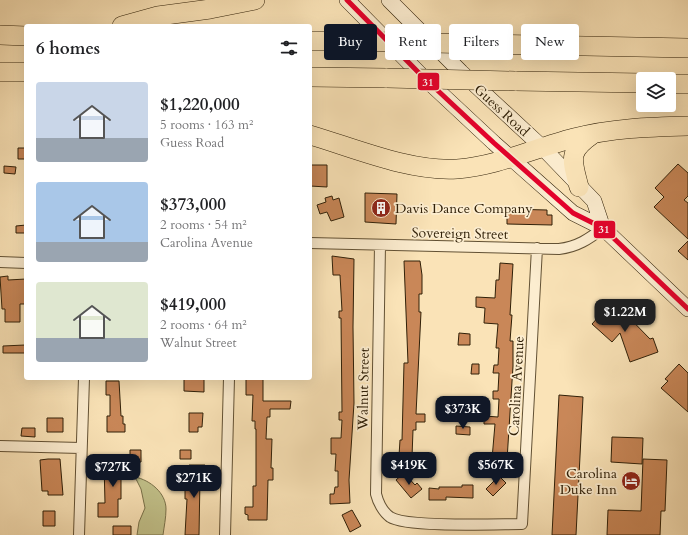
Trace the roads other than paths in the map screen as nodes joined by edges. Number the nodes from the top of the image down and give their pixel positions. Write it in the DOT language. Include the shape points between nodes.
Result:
graph roads {
  1 [pos="254,0"];
  2 [pos="347,0"];
  3 [pos="389,0"];
  4 [pos="129,24"];
  5 [pos="0,35"];
  6 [pos="24,36"];
  7 [pos="312,41"];
  8 [pos="688,48"];
  9 [pos="0,72"];
  10 [pos="24,72"];
  11 [pos="312,77"];
  12 [pos="636,83"];
  13 [pos="676,84"];
  14 [pos="688,84"];
  15 [pos="688,126"];
  16 [pos="596,132"];
  17 [pos="312,136"];
  18 [pos="542,147"];
  19 [pos="510,158"];
  20 [pos="579,187"];
  21 [pos="603,228"];
  22 [pos="312,243"];
  23 [pos="380,244"];
  24 [pos="537,248"];
  25 [pos="0,262"];
  26 [pos="24,263"];
  27 [pos="688,309"];
  28 [pos="84,380"];
  29 [pos="229,380"];
  30 [pos="0,446"];
  31 [pos="81,448"];
  32 [pos="522,524"];
  33 [pos="79,535"];
  34 [pos="225,535"];
  1 -- 4 [label="highway" via="158,16"];
  2 -- 19 [label="main road, Guess Road" via="420,74"];
  3 -- 18 [label="main road, Guess Road" via="461,72"];
  5 -- 6 [label="highway"];
  7 -- 8 [label="highway, bridge"];
  9 -- 10 [label="highway"];
  11 -- 12 [label="highway, bridge"];
  13 -- 14 [label="highway"];
  15 -- 16 [label="highway"];
  16 -- 18 [label="highway"];
  16 -- 20 [label="highway" via="575,149 574,167"];
  17 -- 19 [label="highway" via="388,158 434,168 472,167"];
  18 -- 19 [label="highway"];
  18 -- 20 [label="main road, Guess Road"];
  19 -- 21 [label="main road, Guess Road" via="573,213"];
  20 -- 21 [label="main road, Guess Road" via="594,201"];
  21 -- 24 [label="street, Sovereign Street" via="577,245 559,249"];
  21 -- 27 [label="main road, Guess Road"];
  22 -- 23 [label="street, Sovereign Street"];
  23 -- 24 [label="street, Sovereign Street"];
  23 -- 32 [label="street, Walnut Street" via="375,486 379,503 390,517 407,522"];
  24 -- 32 [label="street, Carolina Avenue"];
  25 -- 26 [label="street"];
  28 -- 31 [label="street"];
  29 -- 34 [label="street"];
  30 -- 31 [label="street"];
  31 -- 33 [label="street"];
}
